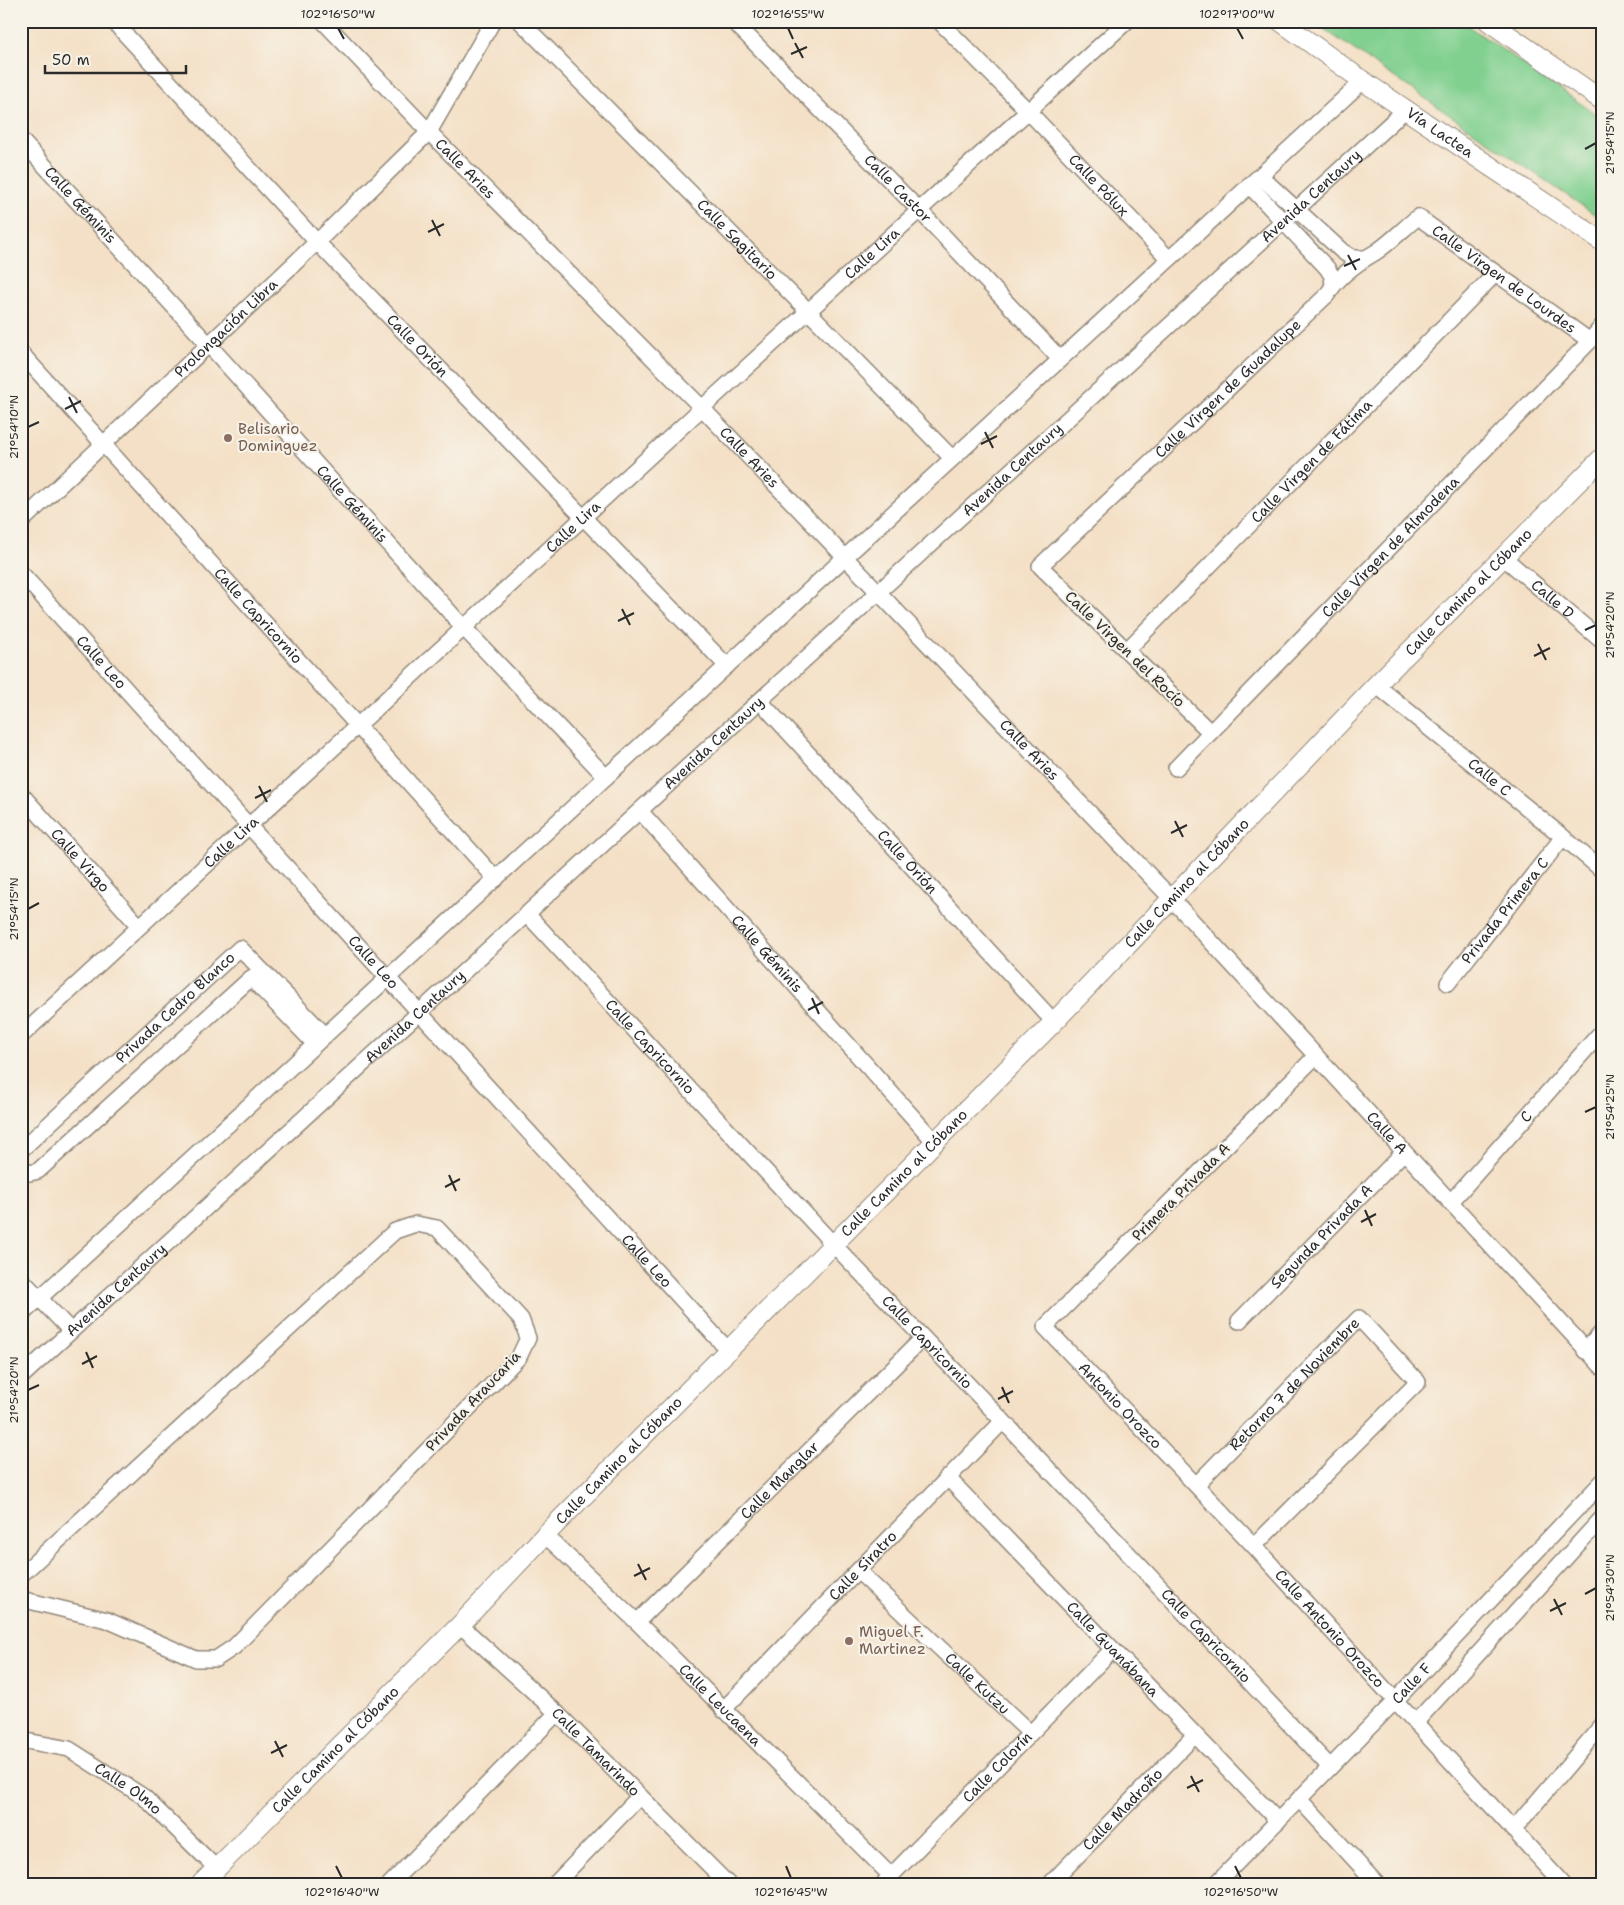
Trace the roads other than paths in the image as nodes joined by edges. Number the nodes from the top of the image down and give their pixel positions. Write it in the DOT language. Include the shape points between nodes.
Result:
graph roads {
  1 [pos="113,21"];
  2 [pos="323,21"];
  3 [pos="493,21"];
  4 [pos="520,21"];
  5 [pos="733,21"];
  6 [pos="939,21"];
  7 [pos="1127,21"];
  8 [pos="1280,21"];
  9 [pos="1488,21"];
  10 [pos="1363,81"];
  11 [pos="1603,101"];
  12 [pos="1406,110"];
  13 [pos="1028,111"];
  14 [pos="428,132"];
  15 [pos="21,140"];
  16 [pos="1254,180"];
  17 [pos="1297,209"];
  18 [pos="920,211"];
  19 [pos="1418,217"];
  20 [pos="1284,222"];
  21 [pos="317,242"];
  22 [pos="1603,242"];
  23 [pos="1364,258"];
  24 [pos="1170,259"];
  25 [pos="1496,273"];
  26 [pos="1333,285"];
  27 [pos="810,312"];
  28 [pos="1603,325"];
  29 [pos="1590,341"];
  30 [pos="209,345"];
  31 [pos="21,353"];
  32 [pos="1060,359"];
  33 [pos="702,408"];
  34 [pos="103,444"];
  35 [pos="1603,457"];
  36 [pos="952,458"];
  37 [pos="583,517"];
  38 [pos="21,522"];
  39 [pos="1503,556"];
  40 [pos="845,557"];
  41 [pos="1040,566"];
  42 [pos="21,573"];
  43 [pos="879,592"];
  44 [pos="464,628"];
  45 [pos="1603,642"];
  46 [pos="1126,650"];
  47 [pos="727,666"];
  48 [pos="1376,685"];
  49 [pos="760,701"];
  50 [pos="357,725"];
  51 [pos="1210,732"];
  52 [pos="1176,768"];
  53 [pos="606,777"];
  54 [pos="21,794"];
  55 [pos="640,811"];
  56 [pos="249,826"];
  57 [pos="1563,837"];
  58 [pos="1603,871"];
  59 [pos="496,879"];
  60 [pos="1171,898"];
  61 [pos="527,914"];
  62 [pos="139,926"];
  63 [pos="388,977"];
  64 [pos="1448,983"];
  65 [pos="420,1012"];
  66 [pos="1054,1022"];
  67 [pos="1603,1030"];
  68 [pos="21,1036"];
  69 [pos="320,1040"];
  70 [pos="1316,1056"];
  71 [pos="934,1141"];
  72 [pos="21,1150"];
  73 [pos="1403,1153"];
  74 [pos="21,1168"];
  75 [pos="1450,1204"];
  76 [pos="833,1244"];
  77 [pos="21,1279"];
  78 [pos="39,1298"];
  79 [pos="21,1315"];
  80 [pos="1239,1321"];
  81 [pos="1045,1327"];
  82 [pos="1603,1330"];
  83 [pos="71,1331"];
  84 [pos="923,1338"];
  85 [pos="728,1350"];
  86 [pos="1585,1351"];
  87 [pos="1603,1368"];
  88 [pos="21,1377"];
  89 [pos="1003,1421"];
  90 [pos="947,1477"];
  91 [pos="1603,1481"];
  92 [pos="1196,1485"];
  93 [pos="1603,1517"];
  94 [pos="545,1535"];
  95 [pos="1254,1546"];
  96 [pos="858,1571"];
  97 [pos="21,1575"];
  98 [pos="21,1600"];
  99 [pos="637,1622"];
  100 [pos="460,1625"];
  101 [pos="1112,1650"];
  102 [pos="1394,1701"];
  103 [pos="723,1710"];
  104 [pos="557,1713"];
  105 [pos="1416,1723"];
  106 [pos="1603,1724"];
  107 [pos="1030,1733"];
  108 [pos="1194,1736"];
  109 [pos="21,1740"];
  110 [pos="1330,1767"];
  111 [pos="640,1796"];
  112 [pos="1299,1799"];
  113 [pos="1278,1821"];
  114 [pos="1513,1830"];
  115 [pos="216,1868"];
  116 [pos="887,1880"];
  117 [pos="726,1883"];
  118 [pos="201,1884"];
  119 [pos="390,1884"];
  120 [pos="555,1884"];
  121 [pos="1050,1884"];
  122 [pos="1216,1884"];
  123 [pos="1377,1884"];
  124 [pos="1563,1884"];
  1 -- 21 [label="street, Calle Orión"];
  2 -- 14 [label="street, Calle Aries"];
  3 -- 14 [label="street, Prolongación Libra"];
  4 -- 27 [label="street, Calle Sagitario"];
  5 -- 18 [label="street, Calle Castor"];
  6 -- 13 [label="street, Calle Pólux"];
  7 -- 13 [label="street, Calle Lira"];
  8 -- 10 [label="street, Vía Lactea"];
  9 -- 11 [label="street"];
  10 -- 12 [label="street, Vía Lactea"];
  10 -- 16 [label="street"];
  12 -- 17 [label="street, Avenida Centaury"];
  12 -- 22 [label="street, Vía Lactea"];
  13 -- 18 [label="street, Calle Lira"];
  13 -- 24 [label="street, Calle Pólux"];
  14 -- 21 [label="street, Prolongación Libra"];
  14 -- 33 [label="street, Calle Aries"];
  15 -- 30 [label="street, Calle Géminis"];
  16 -- 17 [label="street"];
  16 -- 20 [label="street"];
  16 -- 24 [label="street"];
  17 -- 20 [label="street, Avenida Centaury"];
  17 -- 23 [label="street" via="1343,252 1353,258"];
  18 -- 27 [label="street, Calle Lira"];
  18 -- 32 [label="street, Calle Castor"];
  19 -- 23 [label="street, Calle Virgen de Guadalupe"];
  19 -- 25 [label="street, Calle Virgen de Lourdes"];
  20 -- 26 [label="street" via="1327,268"];
  20 -- 43 [label="street, Avenida Centaury"];
  21 -- 30 [label="street, Prolongación Libra"];
  21 -- 37 [label="street, Calle Orión"];
  23 -- 26 [label="street, Calle Virgen de Guadalupe"];
  24 -- 32 [label="street"];
  25 -- 29 [label="street, Calle Virgen de Lourdes"];
  25 -- 46 [label="street, Calle Virgen de Fátima"];
  26 -- 41 [label="street, Calle Virgen de Guadalupe" via="1327,296"];
  27 -- 33 [label="street, Calle Lira"];
  27 -- 36 [label="street, Calle Sagitario"];
  28 -- 29 [label="street, Calle Virgen de Almodena"];
  29 -- 51 [label="street, Calle Virgen de Almodena"];
  30 -- 34 [label="street, Prolongación Libra"];
  30 -- 44 [label="street, Calle Géminis"];
  31 -- 34 [label="street, Calle Capricornio"];
  32 -- 36 [label="street"];
  33 -- 37 [label="street, Calle Lira"];
  33 -- 40 [label="street, Calle Aries"];
  34 -- 38 [label="street, Prolongación Libra"];
  34 -- 50 [label="street, Calle Capricornio"];
  35 -- 39 [label="street, Calle Camino al Cóbano"];
  36 -- 40 [label="street"];
  37 -- 44 [label="street, Calle Lira"];
  37 -- 47 [label="street, Calle Orión"];
  39 -- 45 [label="street, Calle D"];
  39 -- 48 [label="street, Calle Camino al Cóbano"];
  40 -- 43 [label="street, Calle Aries"];
  40 -- 47 [label="street"];
  41 -- 46 [label="street, Calle Virgen del Rocío"];
  42 -- 56 [label="street, Calle Leo"];
  43 -- 49 [label="street, Avenida Centaury"];
  43 -- 60 [label="street, Calle Aries"];
  44 -- 50 [label="street, Calle Lira"];
  44 -- 53 [label="street, Calle Géminis"];
  46 -- 51 [label="street, Calle Virgen del Rocío"];
  47 -- 53 [label="street"];
  48 -- 57 [label="street, Calle C"];
  48 -- 60 [label="street, Calle Camino al Cóbano"];
  49 -- 55 [label="street, Avenida Centaury"];
  49 -- 66 [label="street, Calle Orión"];
  50 -- 56 [label="street, Calle Lira"];
  50 -- 59 [label="street, Calle Capricornio"];
  51 -- 52 [label="street, Calle Virgen de Almodena"];
  53 -- 59 [label="street"];
  54 -- 62 [label="street, Calle Virgo"];
  55 -- 61 [label="street, Avenida Centaury"];
  55 -- 71 [label="street, Calle Géminis"];
  56 -- 62 [label="street, Calle Lira"];
  56 -- 63 [label="street, Calle Leo"];
  57 -- 58 [label="street, Calle C"];
  57 -- 64 [label="street, Privada Primera C"];
  59 -- 63 [label="street"];
  60 -- 66 [label="street, Calle Camino al Cóbano"];
  60 -- 70 [label="street, Calle A"];
  61 -- 65 [label="street, Avenida Centaury"];
  61 -- 76 [label="street, Calle Capricornio"];
  62 -- 68 [label="street, Calle Lira"];
  63 -- 65 [label="street, Calle Leo"];
  63 -- 69 [label="street"];
  65 -- 83 [label="street, Avenida Centaury"];
  65 -- 85 [label="street, Calle Leo"];
  66 -- 71 [label="street, Calle Camino al Cóbano"];
  67 -- 75 [label="street, C"];
  69 -- 72 [label="street, Privada Cedro Blanco" via="240,948"];
  69 -- 74 [label="street, Privada Cedro Blanco" via="251,978 38,1171 30,1173"];
  69 -- 78 [label="street"];
  70 -- 73 [label="street, Calle A"];
  70 -- 81 [label="street, Primera Privada A"];
  71 -- 76 [label="street, Calle Camino al Cóbano"];
  73 -- 75 [label="street, Calle A"];
  73 -- 80 [label="street, Segunda Privada A"];
  75 -- 86 [label="street, Calle A"];
  76 -- 84 [label="street, Calle Capricornio"];
  76 -- 85 [label="street, Calle Camino al Cóbano"];
  77 -- 78 [label="street"];
  78 -- 79 [label="street"];
  78 -- 83 [label="street"];
  81 -- 92 [label="street, Antonio Orozco"];
  82 -- 86 [label="street"];
  83 -- 88 [label="street, Avenida Centaury"];
  84 -- 89 [label="street, Calle Capricornio"];
  84 -- 99 [label="street, Calle Manglar"];
  85 -- 94 [label="street, Calle Camino al Cóbano"];
  86 -- 87 [label="street, Calle A"];
  89 -- 90 [label="street, Calle Siratro"];
  89 -- 110 [label="street, Calle Capricornio"];
  90 -- 96 [label="street, Calle Siratro"];
  90 -- 101 [label="street, Calle Guanábana"];
  91 -- 102 [label="street, Calle F"];
  92 -- 95 [label="street, Calle Antonio Orozco"];
  92 -- 95 [label="street, Retorno 7 de Noviembre" via="1359,1318 1418,1382"];
  93 -- 105 [label="street, Calle F"];
  94 -- 99 [label="street, Calle Leucaena"];
  94 -- 100 [label="street, Calle Camino al Cóbano"];
  95 -- 102 [label="street, Calle Antonio Orozco"];
  96 -- 103 [label="street, Calle Siratro"];
  96 -- 107 [label="street, Calle Kutzu"];
  97 -- 98 [label="street, Privada Araucaria" via="395,1232 416,1224 437,1228 521,1319 528,1338 519,1357 234,1647 216,1659 196,1659 107,1620"];
  99 -- 103 [label="street, Calle Leucaena"];
  100 -- 104 [label="street, Calle Tamarindo"];
  100 -- 115 [label="street, Calle Camino al Cóbano"];
  101 -- 107 [label="street, Calle Colorín"];
  101 -- 108 [label="street, Calle Guanábana"];
  102 -- 105 [label="street, Calle Antonio Orozco"];
  102 -- 110 [label="street, Calle F"];
  103 -- 116 [label="street, Calle Leucaena"];
  104 -- 111 [label="street, Calle Tamarindo"];
  104 -- 119 [label="street"];
  105 -- 114 [label="street, Calle Antonio Orozco"];
  106 -- 114 [label="street"];
  107 -- 116 [label="street, Calle Colorín"];
  108 -- 113 [label="street, Calle Guanábana"];
  108 -- 121 [label="street, Calle Madroño"];
  109 -- 115 [label="street, Calle Olmo" via="69,1749 144,1797"];
  110 -- 112 [label="street, Calle F"];
  111 -- 117 [label="street, Calle Tamarindo"];
  111 -- 120 [label="street"];
  112 -- 113 [label="street, Calle F"];
  112 -- 123 [label="street"];
  113 -- 122 [label="street, Calle F"];
  114 -- 124 [label="street, Calle Antonio Orozco"];
  115 -- 118 [label="street, Calle Camino al Cóbano"];
}
